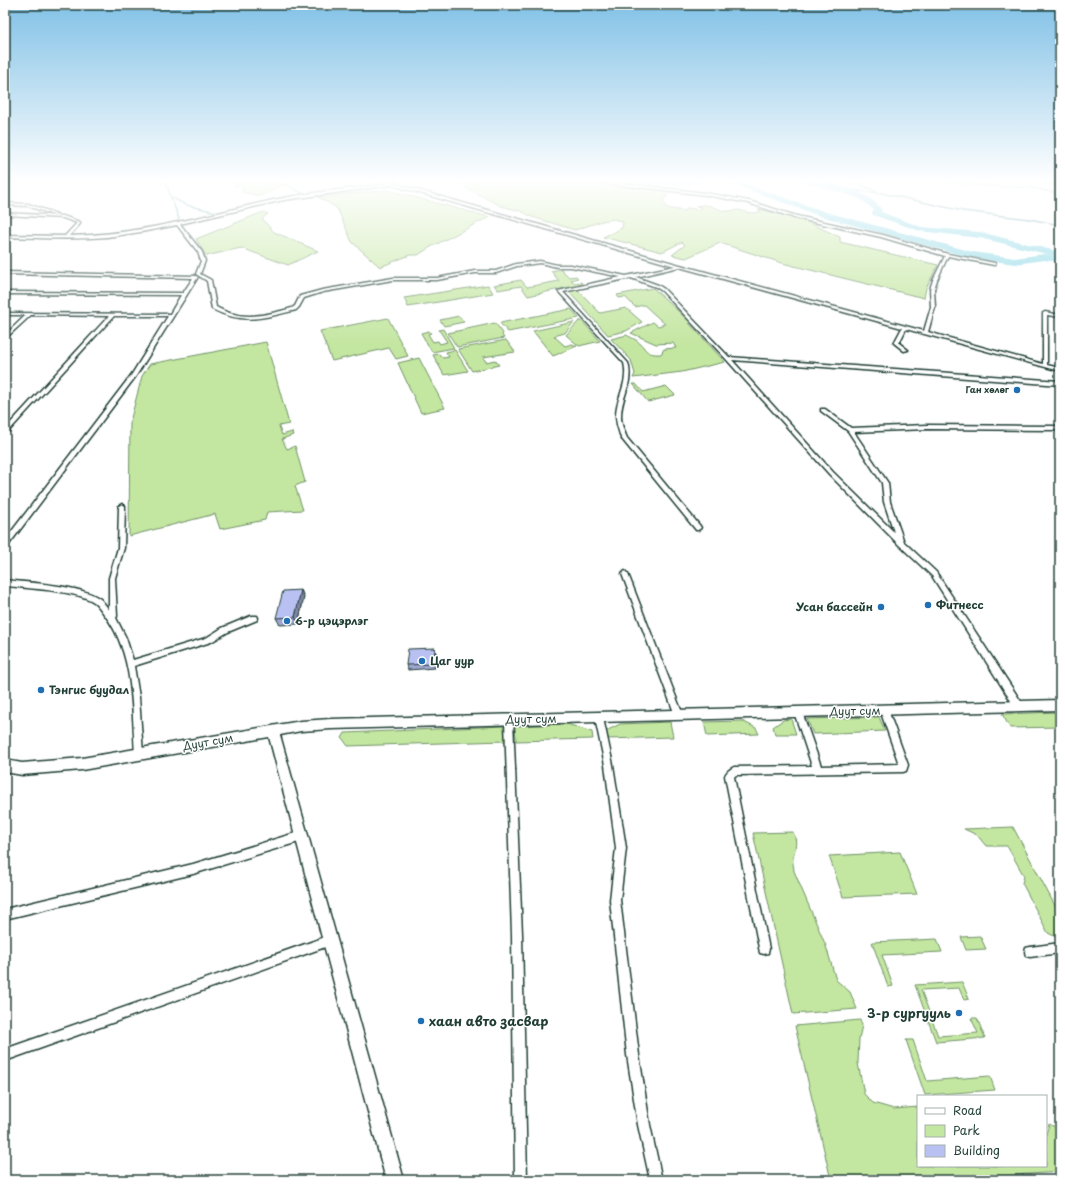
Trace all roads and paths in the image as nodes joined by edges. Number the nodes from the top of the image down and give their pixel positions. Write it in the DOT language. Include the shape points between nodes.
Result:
graph roads {
  1 [pos="23,236"];
  2 [pos="79,236"];
  3 [pos="188,236"];
  4 [pos="574,236"];
  5 [pos="883,236"];
  6 [pos="66,237"];
  7 [pos="948,255"];
  8 [pos="994,264"];
  9 [pos="679,266"];
  10 [pos="5,273"];
  11 [pos="197,275"];
  12 [pos="628,277"];
  13 [pos="5,293"];
  14 [pos="184,294"];
  15 [pos="5,314"];
  16 [pos="30,314"];
  17 [pos="112,315"];
  18 [pos="172,315"];
  19 [pos="1060,316"];
  20 [pos="905,328"];
  21 [pos="925,334"];
  22 [pos="5,338"];
  23 [pos="906,350"];
  24 [pos="728,358"];
  25 [pos="1045,366"];
  26 [pos="1060,370"];
  27 [pos="1060,383"];
  28 [pos="823,410"];
  29 [pos="1060,428"];
  30 [pos="850,430"];
  31 [pos="5,432"];
  32 [pos="122,506"];
  33 [pos="698,528"];
  34 [pos="901,543"];
  35 [pos="5,545"];
  36 [pos="625,574"];
  37 [pos="5,583"];
  38 [pos="113,616"];
  39 [pos="254,618"];
  40 [pos="130,664"];
  41 [pos="1019,706"];
  42 [pos="1060,706"];
  43 [pos="884,710"];
  44 [pos="798,712"];
  45 [pos="679,715"];
  46 [pos="600,718"];
  47 [pos="509,720"];
  48 [pos="274,730"];
  49 [pos="139,754"];
  50 [pos="5,766"];
  51 [pos="818,770"];
  52 [pos="302,836"];
  53 [pos="5,914"];
  54 [pos="330,940"];
  55 [pos="1060,948"];
  56 [pos="764,949"];
  57 [pos="1030,952"];
  58 [pos="5,1055"];
  59 [pos="395,1180"];
  60 [pos="521,1180"];
  61 [pos="656,1180"];
  1 -- 6 [label="street"];
  2 -- 6 [label="street"];
  3 -- 11 [label="street" via="200,252 203,261"];
  4 -- 9 [label="street"];
  5 -- 7 [label="street"];
  7 -- 8 [label="street"];
  7 -- 21 [label="street" via="934,284 933,307"];
  9 -- 12 [label="street"];
  9 -- 20 [label="street"];
  10 -- 11 [label="street"];
  11 -- 12 [label="street" via="209,280 214,308 243,319 294,310 302,297 317,292 393,279 437,280 475,272 496,272 528,263 546,262"];
  11 -- 14 [label="street"];
  12 -- 24 [label="street" via="663,290"];
  12 -- 33 [label="street" via="560,291 626,363 629,369 628,378 618,410 621,432"];
  13 -- 14 [label="street"];
  14 -- 18 [label="street"];
  15 -- 16 [label="street"];
  16 -- 17 [label="street"];
  16 -- 22 [label="street"];
  17 -- 18 [label="street"];
  17 -- 31 [label="street"];
  18 -- 35 [label="street" via="134,375"];
  19 -- 25 [label="street" via="1045,313"];
  20 -- 21 [label="street"];
  20 -- 23 [label="street" via="896,343"];
  21 -- 25 [label="street"];
  24 -- 27 [label="street"];
  24 -- 34 [label="street" via="831,473"];
  25 -- 26 [label="street"];
  28 -- 30 [label="street"];
  29 -- 30 [label="street" via="927,427"];
  30 -- 34 [label="street" via="885,483 887,502"];
  32 -- 38 [label="street" via="121,548 112,578"];
  34 -- 41 [label="street" via="934,574"];
  36 -- 45 [label="street"];
  37 -- 38 [label="street" via="76,593 95,599"];
  38 -- 40 [label="street"];
  39 -- 40 [label="street" via="208,640"];
  40 -- 49 [label="street" via="135,688"];
  41 -- 42 [label="main road, Дуут сум"];
  41 -- 43 [label="main road, Дуут сум"];
  43 -- 44 [label="main road, Дуут сум"];
  43 -- 51 [label="street" via="903,768"];
  44 -- 45 [label="main road, Дуут сум"];
  44 -- 51 [label="street"];
  45 -- 46 [label="main road, Дуут сум"];
  46 -- 47 [label="main road, Дуут сум"];
  46 -- 61 [label="street" via="621,848 615,900 631,1040 644,1125"];
  47 -- 48 [label="main road, Дуут сум" via="330,724"];
  47 -- 60 [label="street"];
  48 -- 49 [label="main road, Дуут сум"];
  48 -- 52 [label="main road"];
  49 -- 50 [label="main road, Дуут сум" via="82,764 22,769"];
  51 -- 56 [label="street" via="734,771 729,776"];
  52 -- 53 [label="street" via="193,870"];
  52 -- 54 [label="main road"];
  54 -- 58 [label="street"];
  54 -- 59 [label="main road"];
  55 -- 57 [label="street"];
}
